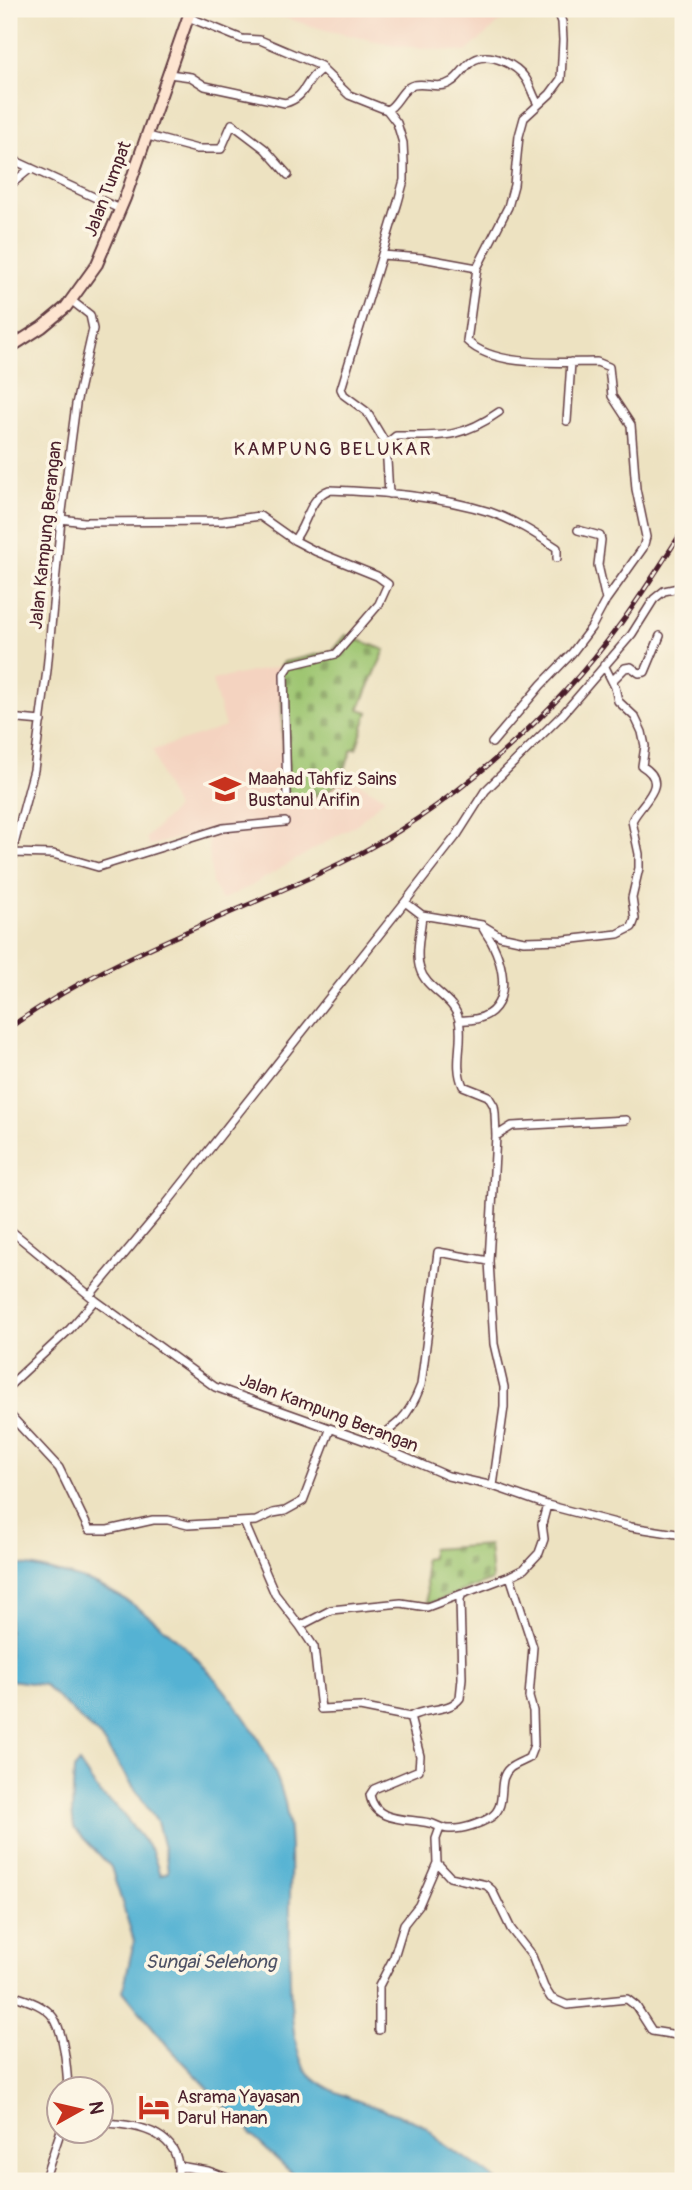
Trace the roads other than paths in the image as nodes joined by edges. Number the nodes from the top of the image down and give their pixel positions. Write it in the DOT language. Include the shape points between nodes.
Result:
graph roads {
  1 [pos="557,9"];
  2 [pos="190,13"];
  3 [pos="321,66"];
  4 [pos="169,74"];
  5 [pos="538,104"];
  6 [pos="387,110"];
  7 [pos="148,135"];
  8 [pos="9,158"];
  9 [pos="31,168"];
  10 [pos="288,175"];
  11 [pos="9,186"];
  12 [pos="120,209"];
  13 [pos="382,255"];
  14 [pos="477,268"];
  15 [pos="72,301"];
  16 [pos="9,348"];
  17 [pos="571,362"];
  18 [pos="499,412"];
  19 [pos="567,421"];
  20 [pos="386,444"];
  21 [pos="389,494"];
  22 [pos="61,519"];
  23 [pos="578,530"];
  24 [pos="294,540"];
  25 [pos="557,558"];
  26 [pos="683,587"];
  27 [pos="606,600"];
  28 [pos="660,636"];
  29 [pos="604,664"];
  30 [pos="612,681"];
  31 [pos="9,718"];
  32 [pos="41,721"];
  33 [pos="492,743"];
  34 [pos="287,795"];
  35 [pos="285,822"];
  36 [pos="11,853"];
  37 [pos="9,863"];
  38 [pos="405,902"];
  39 [pos="422,915"];
  40 [pos="482,925"];
  41 [pos="459,1020"];
  42 [pos="626,1119"];
  43 [pos="496,1136"];
  44 [pos="9,1229"];
  45 [pos="489,1261"];
  46 [pos="93,1298"];
  47 [pos="9,1386"];
  48 [pos="9,1414"];
  49 [pos="330,1430"];
  50 [pos="374,1444"];
  51 [pos="494,1486"];
  52 [pos="547,1505"];
  53 [pos="244,1522"];
  54 [pos="683,1535"];
  55 [pos="510,1577"];
  56 [pos="462,1594"];
  57 [pos="300,1626"];
  58 [pos="410,1717"];
  59 [pos="440,1828"];
  60 [pos="437,1864"];
  61 [pos="9,1994"];
  62 [pos="379,2031"];
  63 [pos="683,2036"];
  64 [pos="66,2074"];
  65 [pos="116,2125"];
  66 [pos="56,2144"];
  67 [pos="179,2166"];
  68 [pos="44,2181"];
  69 [pos="177,2181"];
  70 [pos="236,2181"];
  1 -- 5 [label="street" via="562,22 561,79"];
  2 -- 3 [label="street" via="242,39 260,40"];
  2 -- 4 [label="main road, Jalan Tumpat"];
  4 -- 6 [label="street" via="285,103 304,92 322,69 349,95"];
  4 -- 7 [label="main road, Jalan Tumpat"];
  5 -- 6 [label="street" via="525,78 489,56 473,61 443,86 408,88"];
  5 -- 14 [label="street" via="524,118 508,206"];
  6 -- 13 [label="street" via="397,122 403,144 404,180"];
  7 -- 10 [label="street" via="197,149 221,149 232,124 265,149"];
  7 -- 12 [label="main road, Jalan Tumpat"];
  8 -- 9 [label="street"];
  9 -- 11 [label="street"];
  9 -- 12 [label="street"];
  12 -- 15 [label="main road, Jalan Tumpat" via="97,264"];
  13 -- 14 [label="street"];
  13 -- 20 [label="street" via="341,389 367,412"];
  14 -- 17 [label="street" via="467,341 513,360"];
  15 -- 16 [label="main road, Jalan Tumpat"];
  15 -- 22 [label="street, Jalan Kampung Berangan" via="90,315 93,329 76,404"];
  17 -- 19 [label="street"];
  17 -- 27 [label="street" via="609,367 612,396 631,425 636,489 646,537"];
  18 -- 20 [label="street" via="466,432 396,436"];
  20 -- 21 [label="street"];
  21 -- 24 [label="street" via="323,492"];
  21 -- 25 [label="street" via="445,500 491,512 557,548"];
  22 -- 24 [label="street" via="223,521 260,516"];
  22 -- 32 [label="street, Jalan Kampung Berangan"];
  23 -- 27 [label="street" via="600,536 598,565"];
  24 -- 34 [label="street" via="388,584 379,604 336,654 290,665 284,674"];
  26 -- 29 [label="street" via="654,598 632,634"];
  27 -- 33 [label="street" via="572,653"];
  28 -- 30 [label="street" via="645,672 628,667"];
  29 -- 30 [label="street"];
  29 -- 38 [label="street" via="563,713 485,791"];
  30 -- 40 [label="street" via="618,701 635,717 642,732 642,766 651,772 654,783 651,797 632,821 639,868 632,927 618,934 531,942 500,936"];
  31 -- 32 [label="street"];
  32 -- 36 [label="street, Jalan Kampung Berangan" via="30,789"];
  35 -- 36 [label="street" via="223,828 98,867 53,855"];
  36 -- 37 [label="street, Jalan Kampung Berangan"];
  38 -- 39 [label="street"];
  38 -- 46 [label="street"];
  39 -- 40 [label="street"];
  39 -- 41 [label="street" via="418,965"];
  40 -- 41 [label="street" via="499,961 502,994 491,1013 474,1021"];
  41 -- 43 [label="street" via="460,1079 463,1086 492,1101"];
  42 -- 43 [label="street" via="512,1126"];
  43 -- 45 [label="street"];
  44 -- 46 [label="street, Jalan Kampung Berangan"];
  45 -- 50 [label="street" via="438,1252 421,1385 402,1420"];
  45 -- 51 [label="street" via="494,1343 504,1387"];
  46 -- 47 [label="street" via="70,1329"];
  46 -- 49 [label="street, Jalan Kampung Berangan" via="215,1387"];
  48 -- 53 [label="street" via="58,1468 89,1530 167,1520 188,1525"];
  49 -- 50 [label="street, Jalan Kampung Berangan"];
  49 -- 53 [label="street" via="303,1501"];
  50 -- 51 [label="street, Jalan Kampung Berangan" via="448,1476"];
  51 -- 52 [label="street, Jalan Kampung Berangan"];
  52 -- 54 [label="street, Jalan Kampung Berangan"];
  52 -- 55 [label="street" via="539,1553"];
  53 -- 57 [label="street" via="275,1594"];
  55 -- 56 [label="street"];
  55 -- 59 [label="street" via="532,1639 529,1697 534,1745 529,1758 510,1767 505,1775 501,1806 492,1816 452,1830"];
  56 -- 57 [label="street" via="427,1607 401,1603 331,1610"];
  56 -- 58 [label="street" via="460,1698 451,1706"];
  57 -- 58 [label="street" via="314,1647 321,1709 360,1707"];
  58 -- 59 [label="street" via="419,1770 374,1789 371,1801 383,1815"];
  59 -- 60 [label="street"];
  60 -- 62 [label="street" via="381,1979"];
  60 -- 63 [label="street" via="450,1877 492,1890 551,1998 567,2005 627,1999 652,2031"];
  61 -- 64 [label="street" via="54,2017"];
  65 -- 67 [label="street" via="162,2138 174,2149"];
  66 -- 68 [label="street"];
  67 -- 69 [label="street"];
  67 -- 70 [label="street"];
}
